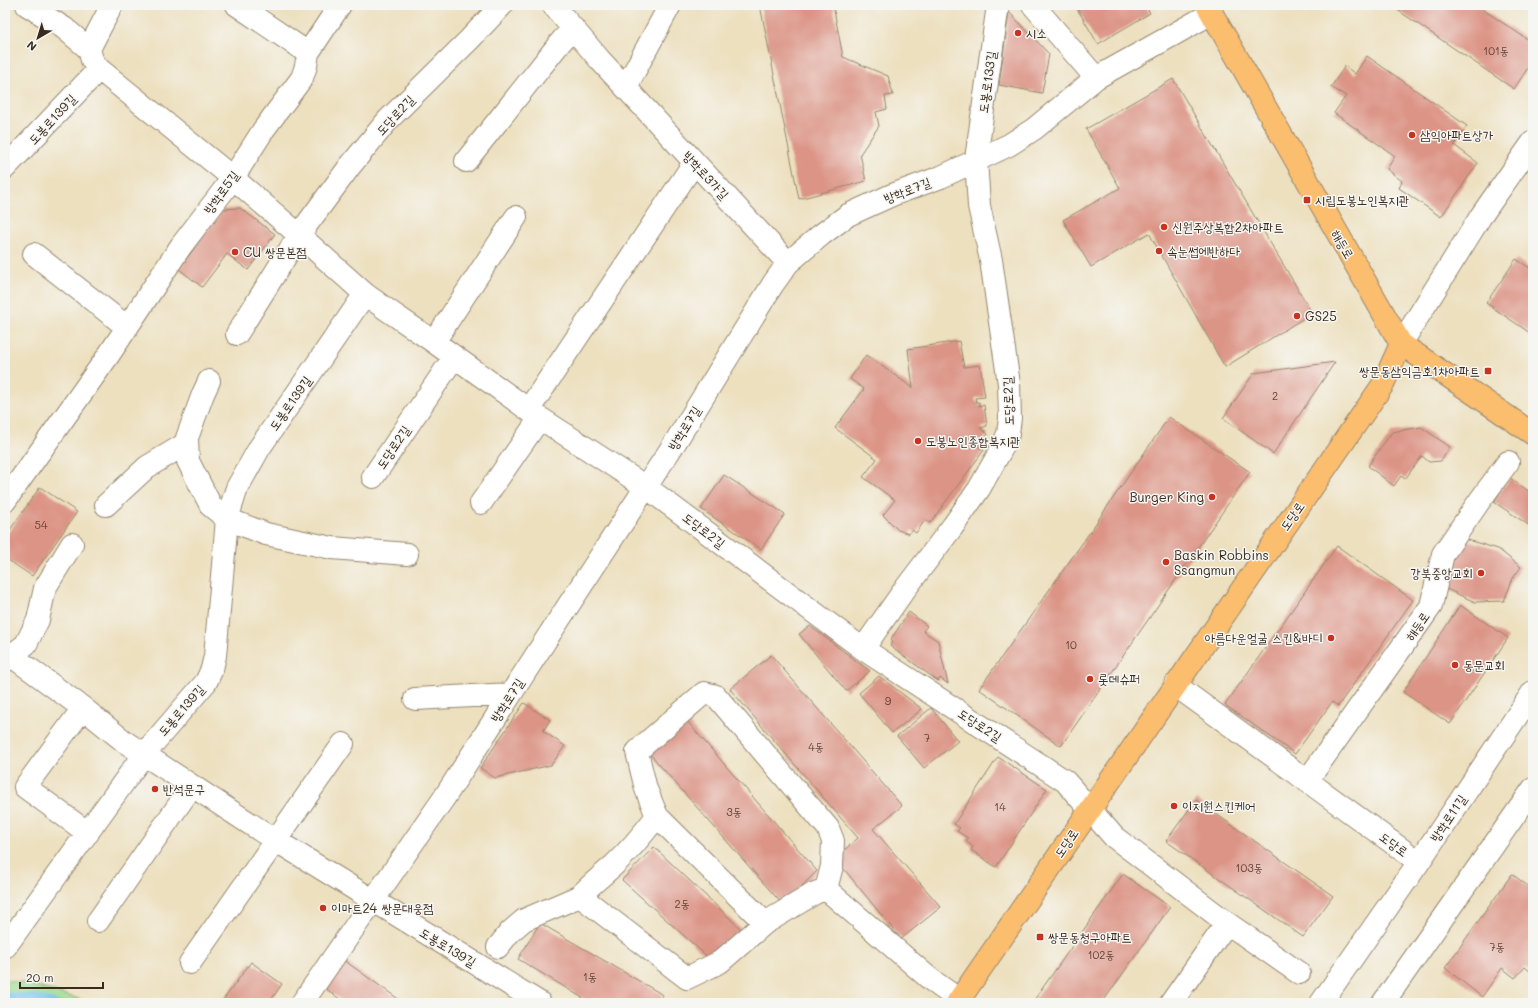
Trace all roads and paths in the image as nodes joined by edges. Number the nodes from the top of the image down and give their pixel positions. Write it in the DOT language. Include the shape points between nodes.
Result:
graph roads {
  1 [pos="27,5"];
  2 [pos="112,5"];
  3 [pos="237,5"];
  4 [pos="340,5"];
  5 [pos="502,5"];
  6 [pos="553,5"];
  7 [pos="670,5"];
  8 [pos="998,5"];
  9 [pos="1033,5"];
  10 [pos="1209,9"];
  11 [pos="573,28"];
  12 [pos="89,49"];
  13 [pos="308,53"];
  14 [pos="99,69"];
  15 [pos="1096,78"];
  16 [pos="626,87"];
  17 [pos="1533,142"];
  18 [pos="976,159"];
  19 [pos="466,161"];
  20 [pos="694,163"];
  21 [pos="5,168"];
  22 [pos="232,178"];
  23 [pos="516,217"];
  24 [pos="299,235"];
  25 [pos="34,254"];
  26 [pos="788,263"];
  27 [pos="365,294"];
  28 [pos="126,327"];
  29 [pos="237,334"];
  30 [pos="434,342"];
  31 [pos="1401,344"];
  32 [pos="454,357"];
  33 [pos="209,381"];
  34 [pos="535,414"];
  35 [pos="1533,434"];
  36 [pos="187,443"];
  37 [pos="1508,462"];
  38 [pos="373,477"];
  39 [pos="646,487"];
  40 [pos="5,501"];
  41 [pos="481,503"];
  42 [pos="106,505"];
  43 [pos="227,519"];
  44 [pos="72,544"];
  45 [pos="407,554"];
  46 [pos="864,649"];
  47 [pos="7,656"];
  48 [pos="1175,685"];
  49 [pos="1533,692"];
  50 [pos="511,694"];
  51 [pos="415,699"];
  52 [pos="82,708"];
  53 [pos="344,744"];
  54 [pos="144,754"];
  55 [pos="1307,781"];
  56 [pos="192,786"];
  57 [pos="1533,789"];
  58 [pos="1090,808"];
  59 [pos="657,816"];
  60 [pos="88,832"];
  61 [pos="275,840"];
  62 [pos="1419,862"];
  63 [pos="826,889"];
  64 [pos="580,896"];
  65 [pos="373,901"];
  66 [pos="98,921"];
  67 [pos="765,923"];
  68 [pos="1227,923"];
  69 [pos="6,946"];
  70 [pos="498,947"];
  71 [pos="190,963"];
  72 [pos="1300,973"];
  73 [pos="958,1002"];
  74 [pos="302,1003"];
  75 [pos="540,1003"];
  76 [pos="1171,1003"];
  77 [pos="1321,1003"];
  78 [pos="1383,1003"];
  1 -- 12 [label="street, 도당로2길" via="64,28"];
  2 -- 12 [label="street"];
  3 -- 13 [label="street"];
  4 -- 13 [label="street, 방학로5길"];
  5 -- 24 [label="street, 도당로2길" via="388,120"];
  6 -- 11 [label="street, 방학로3가길"];
  7 -- 16 [label="street"];
  8 -- 18 [label="street, 도봉로133길"];
  9 -- 15 [label="street"];
  10 -- 15 [label="street, 방학로7길"];
  10 -- 31 [label="main road, 해등로"];
  11 -- 16 [label="street, 방학로3가길"];
  11 -- 19 [label="street"];
  12 -- 14 [label="street, 도당로2길" via="92,60"];
  13 -- 22 [label="street, 방학로5길" via="302,78"];
  14 -- 21 [label="street, 도봉로139길"];
  14 -- 22 [label="street, 도당로2길"];
  15 -- 18 [label="street, 방학로7길" via="1034,129 1009,145"];
  16 -- 20 [label="street, 방학로3가길"];
  17 -- 31 [label="street" via="1480,216"];
  18 -- 26 [label="street, 방학로7길" via="941,177 848,214"];
  18 -- 46 [label="street, 도당로2길" via="979,206 991,260 1009,384 1008,434 979,490 902,593"];
  20 -- 26 [label="street, 방학로3가길"];
  20 -- 34 [label="street"];
  22 -- 24 [label="street, 도당로2길"];
  22 -- 28 [label="street, 방학로5길" via="181,246"];
  23 -- 30 [label="street"];
  24 -- 27 [label="street, 도당로2길"];
  24 -- 29 [label="street"];
  25 -- 28 [label="street"];
  26 -- 39 [label="street, 방학로7길"];
  27 -- 30 [label="street, 도당로2길"];
  27 -- 43 [label="street, 도봉로139길" via="260,446 237,488"];
  28 -- 40 [label="street, 방학로5길"];
  30 -- 32 [label="street, 도당로2길"];
  31 -- 35 [label="main road, 해등로"];
  31 -- 48 [label="main road, 도당로" via="1382,386"];
  32 -- 34 [label="street, 도당로2길"];
  32 -- 38 [label="street, 도당로2길"];
  33 -- 36 [label="street"];
  34 -- 39 [label="street, 도당로2길"];
  34 -- 41 [label="street"];
  36 -- 42 [label="street" via="147,467"];
  36 -- 43 [label="street" via="188,461 211,506"];
  37 -- 55 [label="street, 해등로" via="1443,554 1431,606"];
  39 -- 46 [label="street, 도당로2길"];
  39 -- 50 [label="street, 방학로7길"];
  43 -- 45 [label="street" via="266,534 332,548"];
  43 -- 54 [label="street, 도봉로139길" via="212,669 206,682"];
  44 -- 47 [label="street, 도봉로139길" via="45,588 38,620 26,644"];
  46 -- 58 [label="street, 도당로2길" via="1065,781"];
  47 -- 52 [label="street, 도봉로139길"];
  48 -- 55 [label="street, 도당로"];
  48 -- 58 [label="main road, 도당로"];
  49 -- 62 [label="street, 방학로11길"];
  50 -- 51 [label="street"];
  50 -- 65 [label="street, 방학로7길"];
  52 -- 54 [label="street, 도봉로139길"];
  52 -- 60 [label="street" via="25,787"];
  53 -- 61 [label="street"];
  54 -- 56 [label="street, 도봉로139길"];
  54 -- 60 [label="street, 도봉로139길"];
  55 -- 62 [label="street, 도당로"];
  56 -- 61 [label="street, 도봉로139길"];
  56 -- 66 [label="street"];
  57 -- 78 [label="street"];
  58 -- 68 [label="street, 도당로2길" via="1114,837"];
  58 -- 73 [label="main road, 도당로"];
  59 -- 63 [label="street" via="646,789 637,752 704,693 716,696 828,828 833,841 832,866"];
  59 -- 64 [label="street" via="642,836"];
  59 -- 67 [label="street"];
  60 -- 69 [label="street, 도봉로139길"];
  61 -- 65 [label="street, 도봉로139길"];
  61 -- 71 [label="street"];
  62 -- 77 [label="street, 방학로11길"];
  63 -- 67 [label="street"];
  63 -- 73 [label="street"];
  64 -- 67 [label="street" via="687,978 720,962"];
  64 -- 70 [label="street" via="524,920"];
  65 -- 74 [label="street, 방학로7길"];
  65 -- 75 [label="street, 도봉로139길"];
  68 -- 72 [label="street, 도당로2길"];
  68 -- 76 [label="street"];
}
